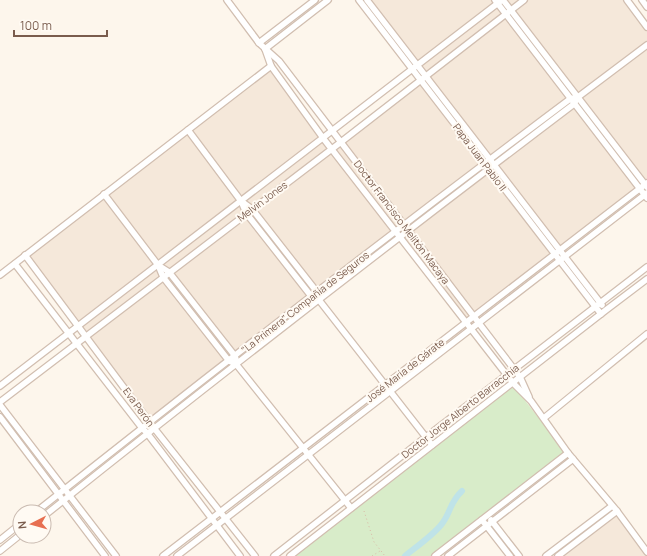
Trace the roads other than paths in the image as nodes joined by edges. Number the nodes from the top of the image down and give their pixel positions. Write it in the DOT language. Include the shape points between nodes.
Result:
graph roads {
  1 [pos="227,0"];
  2 [pos="315,0"];
  3 [pos="328,0"];
  4 [pos="359,0"];
  5 [pos="367,0"];
  6 [pos="524,0"];
  7 [pos="627,0"];
  8 [pos="642,0"];
  9 [pos="499,1"];
  10 [pos="647,7"];
  11 [pos="511,10"];
  12 [pos="506,14"];
  13 [pos="647,27"];
  14 [pos="259,43"];
  15 [pos="647,45"];
  16 [pos="265,49"];
  17 [pos="271,66"];
  18 [pos="415,67"];
  19 [pos="423,78"];
  20 [pos="578,97"];
  21 [pos="572,102"];
  22 [pos="188,130"];
  23 [pos="333,131"];
  24 [pos="323,138"];
  25 [pos="341,142"];
  26 [pos="332,149"];
  27 [pos="487,162"];
  28 [pos="491,167"];
  29 [pos="646,185"];
  30 [pos="640,189"];
  31 [pos="104,194"];
  32 [pos="646,195"];
  33 [pos="241,201"];
  34 [pos="252,209"];
  35 [pos="246,213"];
  36 [pos="404,225"];
  37 [pos="408,230"];
  38 [pos="396,232"];
  39 [pos="400,237"];
  40 [pos="559,251"];
  41 [pos="25,255"];
  42 [pos="554,255"];
  43 [pos="564,257"];
  44 [pos="559,261"];
  45 [pos="15,264"];
  46 [pos="158,264"];
  47 [pos="647,268"];
  48 [pos="169,272"];
  49 [pos="0,275"];
  50 [pos="163,277"];
  51 [pos="647,279"];
  52 [pos="317,292"];
  53 [pos="311,296"];
  54 [pos="319,300"];
  55 [pos="600,303"];
  56 [pos="595,307"];
  57 [pos="606,310"];
  58 [pos="601,314"];
  59 [pos="474,317"];
  60 [pos="466,323"];
  61 [pos="479,323"];
  62 [pos="78,326"];
  63 [pos="471,329"];
  64 [pos="69,334"];
  65 [pos="647,334"];
  66 [pos="86,336"];
  67 [pos="76,343"];
  68 [pos="235,356"];
  69 [pos="229,361"];
  70 [pos="236,364"];
  71 [pos="514,369"];
  72 [pos="506,375"];
  73 [pos="520,377"];
  74 [pos="513,383"];
  75 [pos="386,385"];
  76 [pos="0,386"];
  77 [pos="391,391"];
  78 [pos="531,401"];
  79 [pos="0,402"];
  80 [pos="0,405"];
  81 [pos="0,417"];
  82 [pos="544,418"];
  83 [pos="150,421"];
  84 [pos="142,428"];
  85 [pos="154,428"];
  86 [pos="147,433"];
  87 [pos="426,437"];
  88 [pos="432,445"];
  89 [pos="303,449"];
  90 [pos="568,453"];
  91 [pos="308,455"];
  92 [pos="573,459"];
  93 [pos="64,489"];
  94 [pos="58,494"];
  95 [pos="69,495"];
  96 [pos="62,501"];
  97 [pos="345,501"];
  98 [pos="46,504"];
  99 [pos="612,506"];
  100 [pos="351,508"];
  101 [pos="52,509"];
  102 [pos="616,511"];
  103 [pos="220,512"];
  104 [pos="488,515"];
  105 [pos="226,518"];
  106 [pos="211,520"];
  107 [pos="482,520"];
  108 [pos="493,522"];
  109 [pos="217,525"];
  110 [pos="487,527"];
  111 [pos="12,530"];
  112 [pos="0,540"];
  113 [pos="12,541"];
  114 [pos="0,551"];
  115 [pos="647,552"];
  116 [pos="105,556"];
  117 [pos="116,556"];
  118 [pos="163,556"];
  119 [pos="177,556"];
  120 [pos="240,556"];
  121 [pos="255,556"];
  122 [pos="274,556"];
  123 [pos="290,556"];
  124 [pos="435,556"];
  125 [pos="448,556"];
  126 [pos="510,556"];
  127 [pos="519,556"];
  128 [pos="546,556"];
  129 [pos="558,556"];
  1 -- 14 [label="street, Doctor Francisco Melitón Macaya"];
  2 -- 14 [label="street"];
  3 -- 16 [label="street"];
  4 -- 18 [label="street, Papa Juan Pablo II"];
  5 -- 18 [label="street, Papa Juan Pablo II"];
  6 -- 11 [label="street, Melvin Jones"];
  7 -- 13 [label="street"];
  8 -- 10 [label="street"];
  9 -- 11 [label="street"];
  9 -- 12 [label="street"];
  9 -- 18 [label="street, Melvin Jones"];
  11 -- 12 [label="street, Melvin Jones"];
  11 -- 20 [label="street"];
  12 -- 19 [label="street, Melvin Jones"];
  12 -- 21 [label="street"];
  14 -- 16 [label="street, Doctor Francisco Melitón Macaya"];
  15 -- 20 [label="street, \"La Primera\" Compañía de Seguros"];
  16 -- 17 [label="street, Doctor Francisco Melitón Macaya"];
  16 -- 23 [label="street, Doctor Francisco Melitón Macaya" via="279,61"];
  17 -- 22 [label="street"];
  17 -- 24 [label="street, Doctor Francisco Melitón Macaya"];
  18 -- 19 [label="street, Papa Juan Pablo II"];
  18 -- 23 [label="street, Melvin Jones"];
  19 -- 25 [label="street, Melvin Jones"];
  19 -- 27 [label="street, Papa Juan Pablo II"];
  20 -- 21 [label="street, \"La Primera\" Compañía de Seguros"];
  20 -- 29 [label="street"];
  21 -- 27 [label="street, \"La Primera\" Compañía de Seguros"];
  21 -- 28 [label="street, \"La Primera\" Compañía de Seguros"];
  21 -- 30 [label="street"];
  22 -- 31 [label="street"];
  22 -- 33 [label="street"];
  23 -- 24 [label="street, Melvin Jones"];
  23 -- 25 [label="street, Doctor Francisco Melitón Macaya"];
  24 -- 26 [label="street, Doctor Francisco Melitón Macaya"];
  24 -- 33 [label="street, Melvin Jones"];
  25 -- 26 [label="street, Melvin Jones"];
  25 -- 36 [label="street, Doctor Francisco Melitón Macaya"];
  26 -- 34 [label="street, Melvin Jones"];
  26 -- 38 [label="street, Doctor Francisco Melitón Macaya"];
  27 -- 28 [label="street, Papa Juan Pablo II"];
  27 -- 36 [label="street, \"La Primera\" Compañía de Seguros"];
  28 -- 37 [label="street, \"La Primera\" Compañía de Seguros"];
  28 -- 40 [label="street, Papa Juan Pablo II"];
  28 -- 42 [label="street, Papa Juan Pablo II"];
  29 -- 30 [label="street, José María de Gárate"];
  30 -- 32 [label="street"];
  30 -- 40 [label="street, José María de Gárate"];
  31 -- 41 [label="street"];
  31 -- 46 [label="street"];
  32 -- 43 [label="street, José María de Gárate"];
  33 -- 34 [label="street"];
  33 -- 35 [label="street"];
  33 -- 46 [label="street, Melvin Jones"];
  34 -- 35 [label="street, Melvin Jones"];
  34 -- 52 [label="street"];
  35 -- 48 [label="street, Melvin Jones"];
  35 -- 53 [label="street"];
  36 -- 37 [label="street, Doctor Francisco Melitón Macaya"];
  36 -- 38 [label="street, \"La Primera\" Compañía de Seguros"];
  37 -- 39 [label="street, \"La Primera\" Compañía de Seguros"];
  37 -- 59 [label="street, Doctor Francisco Melitón Macaya"];
  38 -- 39 [label="street, Doctor Francisco Melitón Macaya"];
  38 -- 52 [label="street, \"La Primera\" Compañía de Seguros"];
  39 -- 54 [label="street, \"La Primera\" Compañía de Seguros"];
  39 -- 60 [label="street, Doctor Francisco Melitón Macaya"];
  40 -- 42 [label="street, José María de Gárate"];
  40 -- 43 [label="street, Papa Juan Pablo II"];
  41 -- 45 [label="street"];
  41 -- 62 [label="street, Eva Perón"];
  42 -- 44 [label="street, Papa Juan Pablo II"];
  42 -- 59 [label="street, José María de Gárate"];
  43 -- 44 [label="street, José María de Gárate"];
  43 -- 55 [label="street, Papa Juan Pablo II"];
  44 -- 56 [label="street, Papa Juan Pablo II"];
  44 -- 61 [label="street, José María de Gárate"];
  45 -- 49 [label="street"];
  45 -- 64 [label="street, Eva Perón"];
  46 -- 48 [label="street"];
  46 -- 50 [label="street"];
  46 -- 62 [label="street, Melvin Jones"];
  47 -- 55 [label="street, Doctor Jorge Alberto Barracchia"];
  48 -- 50 [label="street, Melvin Jones"];
  48 -- 68 [label="street"];
  50 -- 66 [label="street, Melvin Jones"];
  50 -- 69 [label="street"];
  51 -- 57 [label="street, Doctor Jorge Alberto Barracchia"];
  52 -- 53 [label="street, \"La Primera\" Compañía de Seguros"];
  52 -- 54 [label="street"];
  53 -- 54 [label="street"];
  53 -- 68 [label="street, \"La Primera\" Compañía de Seguros"];
  54 -- 70 [label="street, \"La Primera\" Compañía de Seguros"];
  54 -- 75 [label="street"];
  55 -- 56 [label="street, Doctor Jorge Alberto Barracchia"];
  55 -- 57 [label="street, Papa Juan Pablo II"];
  56 -- 58 [label="street, Papa Juan Pablo II"];
  56 -- 71 [label="street, Doctor Jorge Alberto Barracchia"];
  57 -- 58 [label="street, Doctor Jorge Alberto Barracchia"];
  58 -- 73 [label="street, Doctor Jorge Alberto Barracchia"];
  59 -- 60 [label="street, José María de Gárate"];
  59 -- 61 [label="street, Doctor Francisco Melitón Macaya"];
  60 -- 63 [label="street, Doctor Francisco Melitón Macaya"];
  60 -- 75 [label="street, José María de Gárate"];
  61 -- 63 [label="street, José María de Gárate"];
  61 -- 71 [label="street, Doctor Francisco Melitón Macaya"];
  62 -- 64 [label="street, Melvin Jones"];
  62 -- 66 [label="street, Eva Perón"];
  63 -- 72 [label="street, Doctor Francisco Melitón Macaya"];
  63 -- 77 [label="street, José María de Gárate"];
  64 -- 67 [label="street, Eva Perón"];
  64 -- 76 [label="street, Melvin Jones"];
  65 -- 82 [label="street"];
  66 -- 67 [label="street, Melvin Jones"];
  66 -- 83 [label="street, Eva Perón"];
  67 -- 79 [label="street, Melvin Jones"];
  67 -- 84 [label="street, Eva Perón"];
  68 -- 69 [label="street, \"La Primera\" Compañía de Seguros"];
  68 -- 70 [label="street"];
  69 -- 70 [label="street"];
  69 -- 83 [label="street, \"La Primera\" Compañía de Seguros"];
  70 -- 85 [label="street, \"La Primera\" Compañía de Seguros"];
  70 -- 89 [label="street"];
  71 -- 72 [label="street, Doctor Jorge Alberto Barracchia"];
  71 -- 73 [label="street, Doctor Francisco Melitón Macaya"];
  72 -- 74 [label="street, Doctor Francisco Melitón Macaya"];
  72 -- 87 [label="street, Doctor Jorge Alberto Barracchia"];
  73 -- 74 [label="street, Doctor Jorge Alberto Barracchia"];
  73 -- 78 [label="street, Doctor Francisco Melitón Macaya"];
  74 -- 78 [label="street, Doctor Francisco Melitón Macaya"];
  74 -- 88 [label="street, Doctor Jorge Alberto Barracchia"];
  75 -- 77 [label="street"];
  75 -- 89 [label="street, José María de Gárate"];
  77 -- 87 [label="street"];
  77 -- 91 [label="street, José María de Gárate"];
  78 -- 82 [label="street, Doctor Francisco Melitón Macaya"];
  80 -- 93 [label="street"];
  81 -- 94 [label="street"];
  82 -- 90 [label="street, Doctor Francisco Melitón Macaya"];
  83 -- 84 [label="street, \"La Primera\" Compañía de Seguros"];
  83 -- 85 [label="street, Eva Perón"];
  84 -- 86 [label="street, Eva Perón"];
  84 -- 93 [label="street, \"La Primera\" Compañía de Seguros"];
  85 -- 86 [label="street, \"La Primera\" Compañía de Seguros"];
  85 -- 103 [label="street, Eva Perón"];
  86 -- 95 [label="street, \"La Primera\" Compañía de Seguros"];
  86 -- 106 [label="street, Eva Perón"];
  87 -- 88 [label="street"];
  87 -- 97 [label="street, Doctor Jorge Alberto Barracchia"];
  88 -- 100 [label="street, Doctor Jorge Alberto Barracchia"];
  89 -- 91 [label="street"];
  89 -- 103 [label="street, José María de Gárate"];
  90 -- 92 [label="street, Doctor Francisco Melitón Macaya"];
  90 -- 104 [label="street"];
  91 -- 97 [label="street"];
  91 -- 105 [label="street, José María de Gárate"];
  92 -- 99 [label="street, Doctor Francisco Melitón Macaya"];
  92 -- 108 [label="street"];
  93 -- 94 [label="street, \"La Primera\" Compañía de Seguros"];
  93 -- 95 [label="street"];
  94 -- 96 [label="street"];
  94 -- 98 [label="street, \"La Primera\" Compañía de Seguros"];
  95 -- 96 [label="street, \"La Primera\" Compañía de Seguros"];
  95 -- 117 [label="street"];
  96 -- 101 [label="street, \"La Primera\" Compañía de Seguros"];
  96 -- 116 [label="street"];
  97 -- 100 [label="street"];
  97 -- 122 [label="street, Doctor Jorge Alberto Barracchia"];
  99 -- 102 [label="street, Doctor Francisco Melitón Macaya"];
  99 -- 128 [label="street"];
  100 -- 123 [label="street, Doctor Jorge Alberto Barracchia"];
  102 -- 115 [label="street, Doctor Francisco Melitón Macaya"];
  102 -- 129 [label="street"];
  103 -- 105 [label="street, Eva Perón"];
  103 -- 106 [label="street, José María de Gárate"];
  104 -- 107 [label="street"];
  104 -- 108 [label="street"];
  105 -- 109 [label="street, José María de Gárate"];
  105 -- 121 [label="street, Eva Perón"];
  106 -- 109 [label="street, Eva Perón"];
  106 -- 118 [label="street, José María de Gárate"];
  107 -- 110 [label="street"];
  107 -- 124 [label="street"];
  108 -- 110 [label="street"];
  108 -- 127 [label="street"];
  109 -- 119 [label="street, José María de Gárate"];
  109 -- 120 [label="street, Eva Perón"];
  110 -- 125 [label="street"];
  110 -- 126 [label="street"];
  111 -- 112 [label="street"];
  113 -- 114 [label="street"];
}
